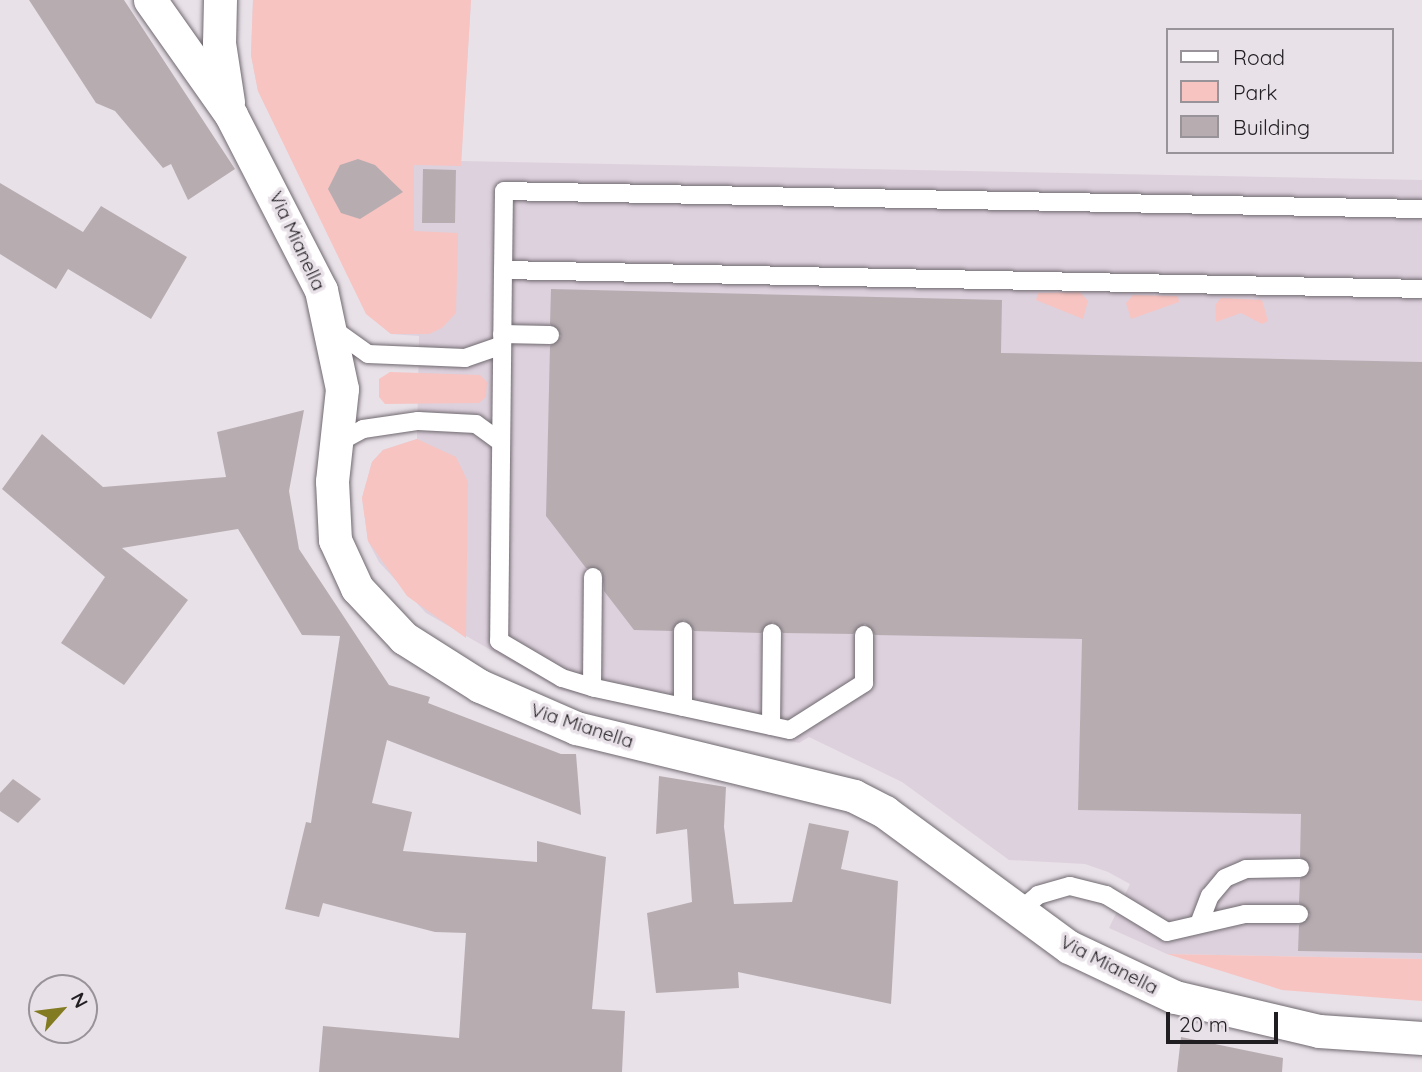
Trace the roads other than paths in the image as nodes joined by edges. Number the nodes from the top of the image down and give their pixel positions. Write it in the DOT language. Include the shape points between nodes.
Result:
graph roads {
  1 [pos="150,0"];
  2 [pos="220,0"];
  3 [pos="231,115"];
  4 [pos="1422,209"];
  5 [pos="503,270"];
  6 [pos="1422,289"];
  7 [pos="333,329"];
  8 [pos="550,335"];
  9 [pos="502,339"];
  10 [pos="501,442"];
  11 [pos="337,443"];
  12 [pos="593,577"];
  13 [pos="683,631"];
  14 [pos="772,633"];
  15 [pos="864,635"];
  16 [pos="592,687"];
  17 [pos="682,707"];
  18 [pos="771,726"];
  19 [pos="1300,868"];
  20 [pos="1018,912"];
  21 [pos="1299,914"];
  22 [pos="1199,924"];
  23 [pos="1422,1038"];
  1 -- 3 [label="street, Via Mianella"];
  2 -- 3 [label="street" via="219,43"];
  3 -- 7 [label="street, Via Mianella" via="295,232"];
  4 -- 5 [label="lane" via="504,191"];
  5 -- 6 [label="lane"];
  5 -- 9 [label="lane"];
  7 -- 9 [label="lane" via="368,354 465,358"];
  7 -- 11 [label="street, Via Mianella" via="342,389"];
  8 -- 9 [label="lane"];
  9 -- 10 [label="lane"];
  10 -- 11 [label="lane" via="476,424 418,421 363,429"];
  10 -- 16 [label="lane" via="499,641 562,678"];
  11 -- 20 [label="street, Via Mianella" via="331,511 344,565 376,611 446,668 576,728 853,796 885,812"];
  12 -- 16 [label="lane"];
  13 -- 17 [label="lane"];
  14 -- 18 [label="lane"];
  15 -- 18 [label="lane" via="864,683 790,730"];
  16 -- 17 [label="lane"];
  17 -- 18 [label="lane"];
  19 -- 22 [label="lane" via="1246,869 1224,878 1210,896"];
  20 -- 22 [label="lane" via="1038,895 1070,886 1105,895 1167,932"];
  20 -- 23 [label="street, Via Mianella" via="1120,975 1175,998 1319,1031"];
  21 -- 22 [label="lane" via="1245,914"];
}
